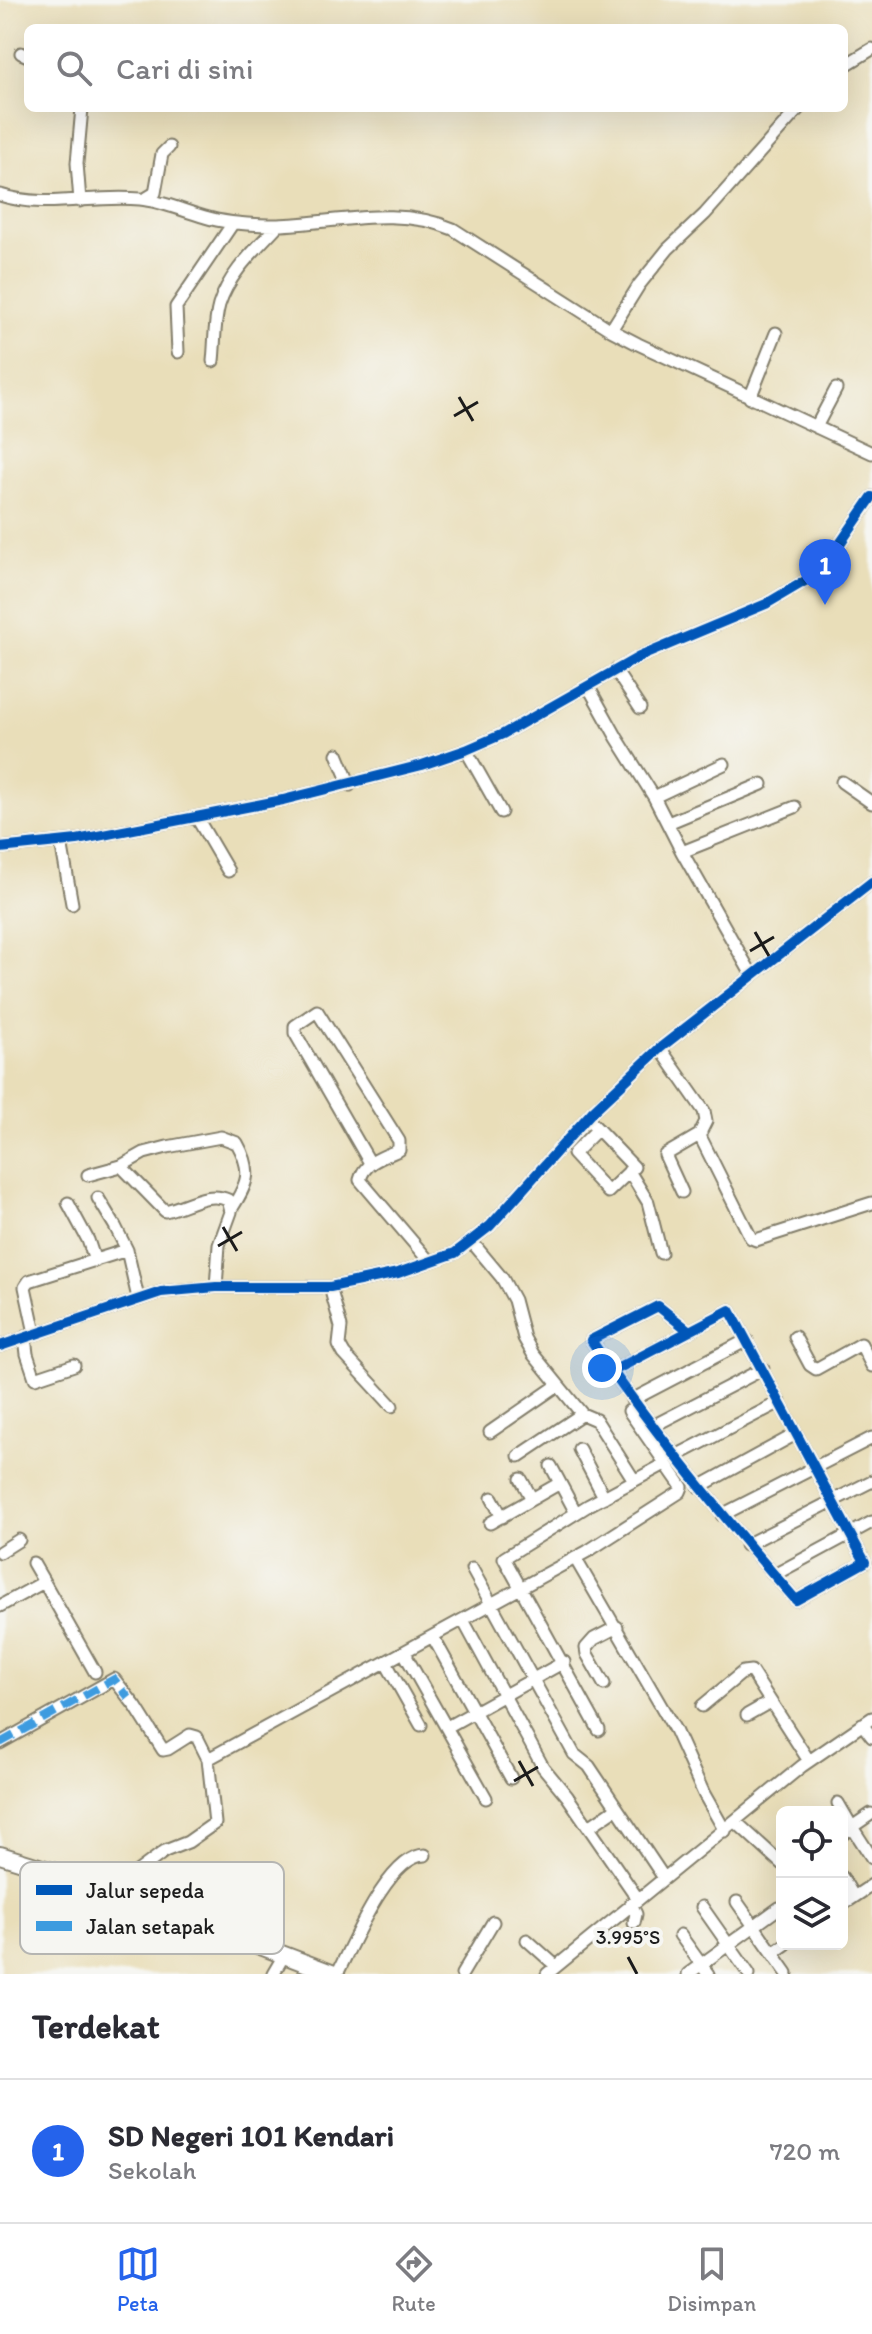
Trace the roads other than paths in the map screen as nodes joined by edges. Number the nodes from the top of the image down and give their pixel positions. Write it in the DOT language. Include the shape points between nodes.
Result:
graph roads {
  1 [pos="872,49"];
  2 [pos="848,64"];
  3 [pos="82,112"];
  4 [pos="795,112"];
  5 [pos="169,147"];
  6 [pos="0,195"];
  7 [pos="144,199"];
  8 [pos="80,201"];
  9 [pos="233,223"];
  10 [pos="278,225"];
  11 [pos="611,330"];
  12 [pos="776,333"];
  13 [pos="178,352"];
  14 [pos="213,361"];
  15 [pos="836,389"];
  16 [pos="750,398"];
  17 [pos="816,427"];
  18 [pos="872,453"];
  19 [pos="872,497"];
  20 [pos="615,670"];
  21 [pos="588,686"];
  22 [pos="640,708"];
  23 [pos="466,750"];
  24 [pos="337,754"];
  25 [pos="724,764"];
  26 [pos="842,782"];
  27 [pos="762,784"];
  28 [pos="350,785"];
  29 [pos="654,797"];
  30 [pos="872,803"];
  31 [pos="795,807"];
  32 [pos="501,812"];
  33 [pos="197,818"];
  34 [pos="668,823"];
  35 [pos="61,842"];
  36 [pos="0,848"];
  37 [pos="682,852"];
  38 [pos="228,871"];
  39 [pos="872,882"];
  40 [pos="72,904"];
  41 [pos="752,975"];
  42 [pos="660,1048"];
  43 [pos="587,1118"];
  44 [pos="598,1129"];
  45 [pos="701,1134"];
  46 [pos="370,1163"];
  47 [pos="121,1166"];
  48 [pos="629,1171"];
  49 [pos="88,1175"];
  50 [pos="682,1192"];
  51 [pos="98,1198"];
  52 [pos="68,1203"];
  53 [pos="872,1203"];
  54 [pos="232,1208"];
  55 [pos="472,1242"];
  56 [pos="127,1250"];
  57 [pos="661,1253"];
  58 [pos="95,1261"];
  59 [pos="429,1261"];
  60 [pos="216,1287"];
  61 [pos="330,1287"];
  62 [pos="138,1298"];
  63 [pos="688,1330"];
  64 [pos="30,1335"];
  65 [pos="795,1337"];
  66 [pos="747,1340"];
  67 [pos="0,1346"];
  68 [pos="74,1365"];
  69 [pos="872,1366"];
  70 [pos="763,1369"];
  71 [pos="613,1371"];
  72 [pos="558,1385"];
  73 [pos="780,1402"];
  74 [pos="630,1405"];
  75 [pos="392,1406"];
  76 [pos="582,1414"];
  77 [pos="653,1426"];
  78 [pos="490,1432"];
  79 [pos="796,1434"];
  80 [pos="872,1438"];
  81 [pos="579,1449"];
  82 [pos="519,1456"];
  83 [pos="676,1456"];
  84 [pos="665,1464"];
  85 [pos="551,1466"];
  86 [pos="814,1470"];
  87 [pos="521,1479"];
  88 [pos="634,1480"];
  89 [pos="872,1481"];
  90 [pos="560,1483"];
  91 [pos="699,1487"];
  92 [pos="604,1497"];
  93 [pos="492,1498"];
  94 [pos="532,1499"];
  95 [pos="831,1502"];
  96 [pos="576,1513"];
  97 [pos="722,1515"];
  98 [pos="502,1517"];
  99 [pos="872,1522"];
  100 [pos="490,1523"];
  101 [pos="849,1534"];
  102 [pos="19,1540"];
  103 [pos="746,1545"];
  104 [pos="497,1547"];
  105 [pos="0,1552"];
  106 [pos="504,1558"];
  107 [pos="575,1558"];
  108 [pos="33,1563"];
  109 [pos="472,1569"];
  110 [pos="774,1575"];
  111 [pos="44,1582"];
  112 [pos="520,1587"];
  113 [pos="491,1603"];
  114 [pos="0,1606"];
  115 [pos="463,1620"];
  116 [pos="617,1627"];
  117 [pos="433,1637"];
  118 [pos="407,1652"];
  119 [pos="564,1662"];
  120 [pos="386,1663"];
  121 [pos="95,1672"];
  122 [pos="533,1679"];
  123 [pos="604,1684"];
  124 [pos="503,1696"];
  125 [pos="770,1702"];
  126 [pos="702,1706"];
  127 [pos="474,1712"];
  128 [pos="747,1715"];
  129 [pos="867,1721"];
  130 [pos="421,1725"];
  131 [pos="447,1727"];
  132 [pos="599,1730"];
  133 [pos="872,1737"];
  134 [pos="0,1743"];
  135 [pos="208,1759"];
  136 [pos="809,1761"];
  137 [pos="511,1778"];
  138 [pos="486,1798"];
  139 [pos="838,1803"];
  140 [pos="839,1806"];
  141 [pos="617,1808"];
  142 [pos="871,1814"];
  143 [pos="736,1822"];
  144 [pos="589,1827"];
  145 [pos="848,1830"];
  146 [pos="725,1831"];
  147 [pos="848,1832"];
  148 [pos="0,1855"];
  149 [pos="425,1855"];
  150 [pos="872,1858"];
  151 [pos="776,1859"];
  152 [pos="23,1862"];
  153 [pos="148,1862"];
  154 [pos="0,1865"];
  155 [pos="20,1871"];
  156 [pos="664,1878"];
  157 [pos="843,1878"];
  158 [pos="872,1885"];
  159 [pos="854,1897"];
  160 [pos="848,1901"];
  161 [pos="634,1902"];
  162 [pos="737,1902"];
  163 [pos="702,1907"];
  164 [pos="776,1910"];
  165 [pos="493,1922"];
  166 [pos="634,1923"];
  167 [pos="753,1926"];
  168 [pos="680,1935"];
  169 [pos="527,1940"];
  170 [pos="727,1945"];
  171 [pos="777,1950"];
  172 [pos="773,1953"];
  173 [pos="245,1954"];
  174 [pos="283,1954"];
  175 [pos="276,1968"];
  176 [pos="704,1969"];
  177 [pos="552,1970"];
  178 [pos="787,1973"];
  179 [pos="309,1974"];
  180 [pos="336,1974"];
  181 [pos="462,1974"];
  182 [pos="688,1974"];
  183 [pos="749,1974"];
  1 -- 2 [label="street"];
  3 -- 8 [label="street"];
  4 -- 11 [label="street" via="668,249"];
  5 -- 7 [label="street" via="162,154 155,193"];
  6 -- 8 [label="street" via="33,202"];
  7 -- 8 [label="street"];
  7 -- 9 [label="street"];
  9 -- 10 [label="street"];
  9 -- 13 [label="street" via="176,307"];
  10 -- 11 [label="street" via="385,216 426,219 453,229"];
  10 -- 14 [label="street" via="223,293"];
  11 -- 16 [label="street"];
  12 -- 16 [label="street"];
  15 -- 17 [label="street"];
  16 -- 17 [label="street"];
  17 -- 18 [label="street"];
  19 -- 20 [label="street" via="837,548 805,581 766,604"];
  20 -- 21 [label="street"];
  20 -- 22 [label="street"];
  21 -- 23 [label="street"];
  21 -- 29 [label="street"];
  23 -- 28 [label="street"];
  23 -- 32 [label="street"];
  24 -- 28 [label="street"];
  25 -- 29 [label="street"];
  26 -- 30 [label="street"];
  27 -- 34 [label="street"];
  28 -- 33 [label="street"];
  29 -- 34 [label="street"];
  31 -- 37 [label="street"];
  33 -- 35 [label="street"];
  33 -- 38 [label="street"];
  34 -- 37 [label="street"];
  35 -- 36 [label="street"];
  35 -- 40 [label="street"];
  37 -- 41 [label="street"];
  39 -- 41 [label="street"];
  41 -- 42 [label="street"];
  42 -- 43 [label="street"];
  42 -- 45 [label="street" via="704,1111"];
  43 -- 44 [label="street"];
  43 -- 55 [label="street"];
  44 -- 48 [label="street" via="634,1167"];
  44 -- 48 [label="street" via="573,1154 608,1192"];
  45 -- 50 [label="street" via="665,1155"];
  45 -- 53 [label="street" via="754,1240"];
  46 -- 46 [label="street" via="399,1150 399,1141 317,1011 295,1026 295,1033"];
  46 -- 59 [label="street" via="360,1180"];
  47 -- 49 [label="street"];
  47 -- 54 [label="street" via="165,1211 219,1196"];
  47 -- 54 [label="street" via="144,1153 221,1137 237,1143 247,1166 246,1188"];
  48 -- 57 [label="street" via="648,1202"];
  51 -- 56 [label="street"];
  52 -- 58 [label="street"];
  54 -- 60 [label="street" via="219,1245"];
  55 -- 59 [label="street"];
  55 -- 72 [label="street" via="502,1278 524,1338"];
  56 -- 58 [label="street"];
  56 -- 62 [label="street"];
  58 -- 64 [label="street" via="26,1282"];
  59 -- 61 [label="street"];
  60 -- 61 [label="street"];
  60 -- 62 [label="street"];
  61 -- 75 [label="street" via="341,1327 339,1345"];
  62 -- 64 [label="street"];
  63 -- 66 [label="street" via="730,1310"];
  63 -- 71 [label="street"];
  63 -- 71 [label="street" via="658,1306 591,1340"];
  64 -- 67 [label="street"];
  64 -- 68 [label="street" via="27,1354 35,1378"];
  65 -- 69 [label="street" via="816,1369 861,1344"];
  66 -- 70 [label="street"];
  66 -- 74 [label="street"];
  70 -- 73 [label="street"];
  70 -- 77 [label="street"];
  71 -- 74 [label="street"];
  72 -- 76 [label="street"];
  72 -- 78 [label="street"];
  73 -- 79 [label="street"];
  73 -- 83 [label="street"];
  74 -- 77 [label="street"];
  74 -- 84 [label="street"];
  76 -- 82 [label="street"];
  76 -- 88 [label="street" via="596,1420"];
  77 -- 83 [label="street"];
  79 -- 86 [label="street"];
  79 -- 91 [label="street"];
  80 -- 86 [label="street"];
  81 -- 92 [label="street"];
  83 -- 91 [label="street"];
  84 -- 88 [label="street"];
  84 -- 107 [label="street" via="682,1487 680,1492"];
  85 -- 90 [label="street"];
  86 -- 95 [label="street"];
  86 -- 97 [label="street"];
  87 -- 94 [label="street"];
  88 -- 92 [label="street"];
  89 -- 95 [label="street"];
  90 -- 94 [label="street"];
  90 -- 96 [label="street"];
  91 -- 97 [label="street"];
  92 -- 96 [label="street"];
  93 -- 98 [label="street"];
  94 -- 98 [label="street"];
  95 -- 101 [label="street"];
  95 -- 103 [label="street"];
  96 -- 106 [label="street"];
  97 -- 103 [label="street"];
  98 -- 100 [label="street"];
  99 -- 101 [label="street"];
  101 -- 110 [label="street"];
  101 -- 110 [label="street" via="865,1562 796,1600"];
  102 -- 105 [label="street"];
  103 -- 110 [label="street"];
  104 -- 106 [label="street"];
  106 -- 112 [label="street"];
  107 -- 112 [label="street"];
  107 -- 116 [label="street"];
  108 -- 111 [label="street"];
  109 -- 113 [label="street"];
  111 -- 114 [label="street"];
  111 -- 121 [label="street"];
  112 -- 113 [label="street"];
  112 -- 119 [label="street"];
  113 -- 115 [label="street"];
  113 -- 122 [label="street"];
  115 -- 117 [label="street"];
  115 -- 124 [label="street"];
  116 -- 123 [label="street" via="586,1648"];
  116 -- 146 [label="street"];
  117 -- 118 [label="street"];
  117 -- 127 [label="street"];
  118 -- 120 [label="street"];
  118 -- 131 [label="street"];
  119 -- 122 [label="street"];
  119 -- 132 [label="street"];
  120 -- 130 [label="street"];
  120 -- 135 [label="street"];
  122 -- 124 [label="street"];
  122 -- 141 [label="street" via="574,1754 589,1766"];
  124 -- 127 [label="street"];
  124 -- 144 [label="street" via="543,1767"];
  125 -- 126 [label="street" via="749,1671"];
  125 -- 128 [label="street"];
  125 -- 136 [label="street"];
  127 -- 131 [label="street"];
  127 -- 137 [label="street"];
  129 -- 133 [label="street"];
  129 -- 136 [label="street"];
  131 -- 138 [label="street"];
  134 -- 135 [label="street" via="114,1679 163,1750 193,1735"];
  135 -- 153 [label="street" via="215,1823"];
  136 -- 143 [label="street"];
  139 -- 140 [label="street"];
  141 -- 144 [label="street"];
  141 -- 156 [label="street"];
  142 -- 145 [label="street"];
  143 -- 146 [label="street"];
  143 -- 151 [label="street"];
  144 -- 161 [label="street"];
  146 -- 156 [label="street"];
  147 -- 150 [label="street"];
  148 -- 152 [label="highway"];
  149 -- 180 [label="street" via="404,1864 382,1891"];
  154 -- 155 [label="highway"];
  156 -- 161 [label="street"];
  157 -- 159 [label="street"];
  158 -- 159 [label="street"];
  159 -- 160 [label="street"];
  161 -- 166 [label="street"];
  161 -- 177 [label="street"];
  162 -- 167 [label="street"];
  163 -- 170 [label="street"];
  164 -- 167 [label="street"];
  165 -- 181 [label="street"];
  167 -- 170 [label="street"];
  167 -- 172 [label="street"];
  168 -- 176 [label="street"];
  169 -- 177 [label="street"];
  170 -- 176 [label="street"];
  170 -- 183 [label="street"];
  171 -- 172 [label="street"];
  172 -- 178 [label="street"];
  173 -- 175 [label="highway"];
  174 -- 180 [label="highway"];
  175 -- 179 [label="highway"];
  176 -- 182 [label="street"];
}
